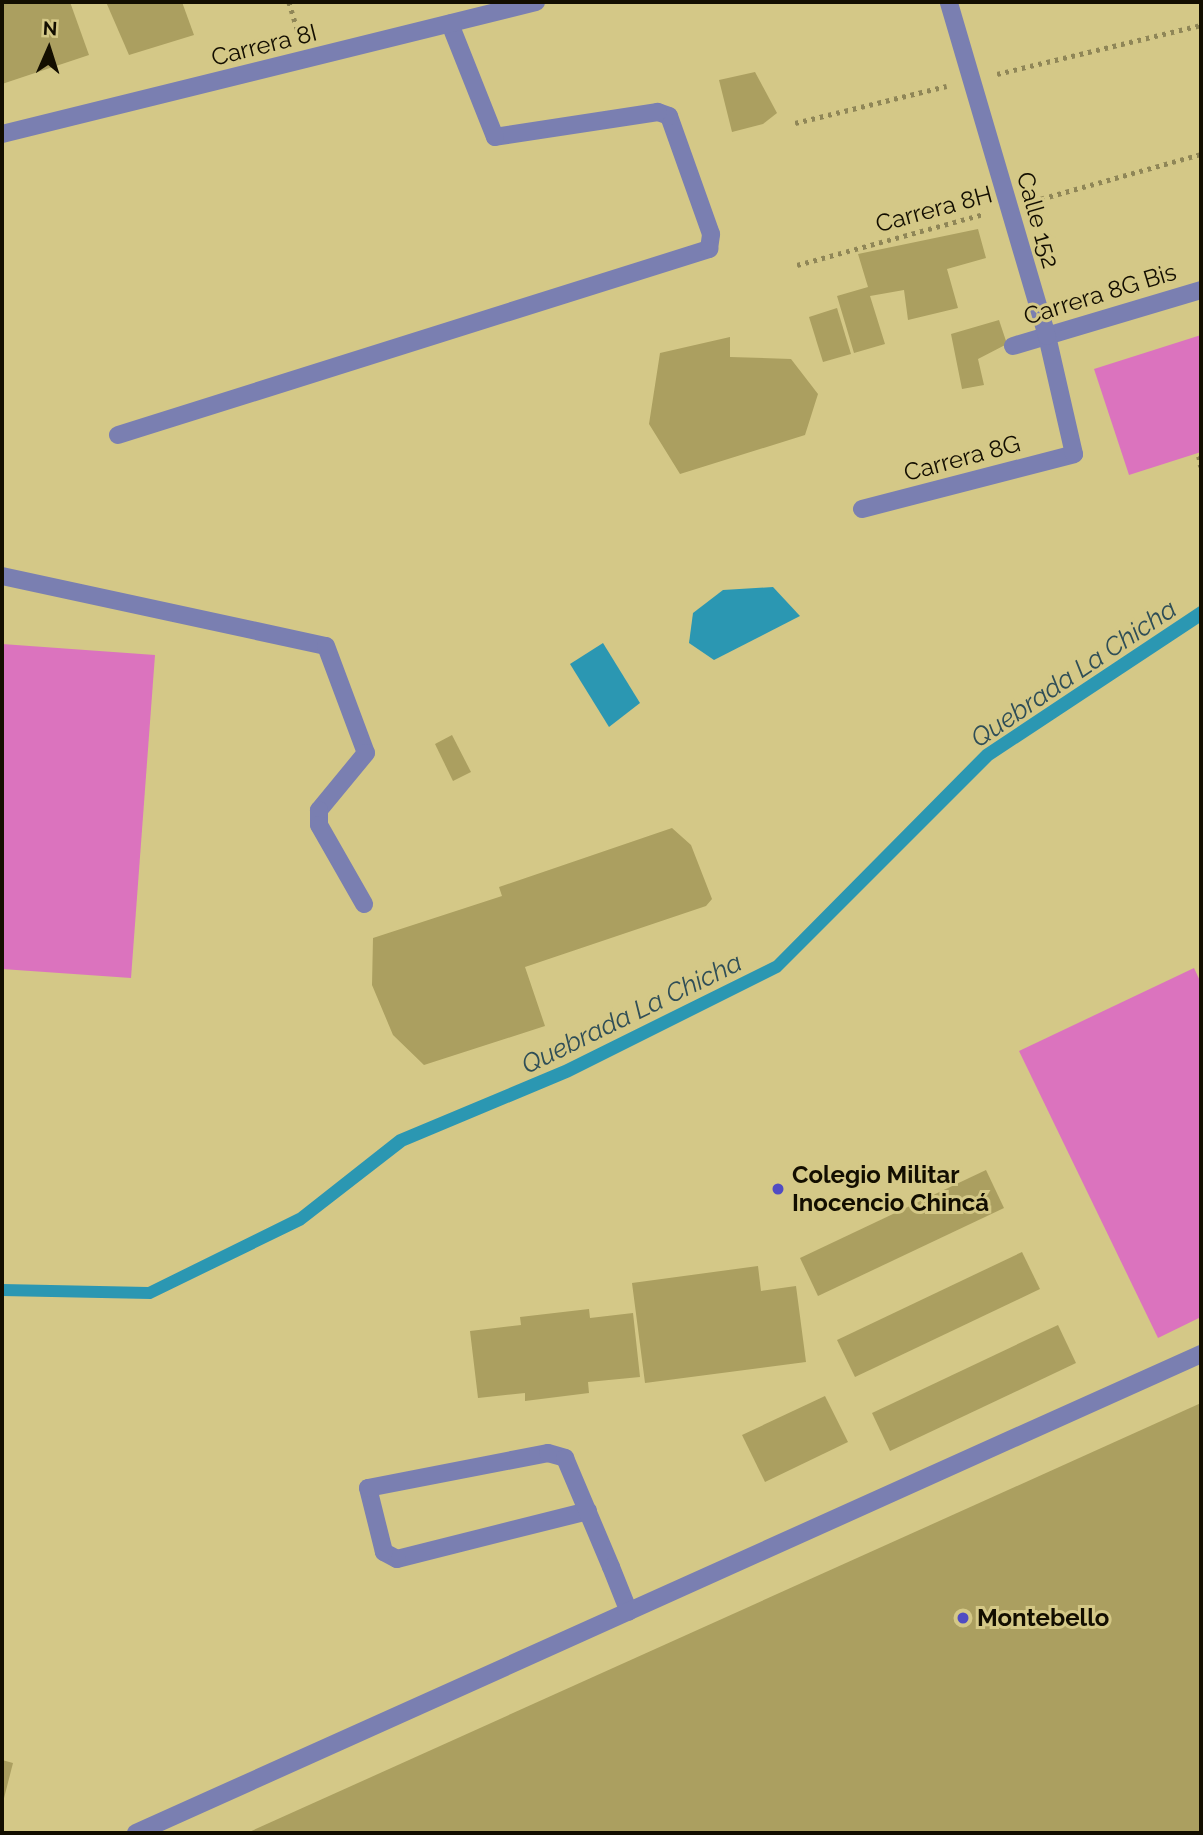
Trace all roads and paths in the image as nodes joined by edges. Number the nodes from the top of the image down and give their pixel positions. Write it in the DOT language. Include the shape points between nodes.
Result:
graph roads {
  1 [pos="289,2"];
  2 [pos="537,2"];
  3 [pos="949,2"];
  4 [pos="450,24"];
  5 [pos="307,60"];
  6 [pos="2,134"];
  7 [pos="1201,154"];
  8 [pos="1009,208"];
  9 [pos="797,265"];
  10 [pos="1201,290"];
  11 [pos="1047,336"];
  12 [pos="1013,346"];
  13 [pos="118,435"];
  14 [pos="1074,454"];
  15 [pos="1199,456"];
  16 [pos="1201,467"];
  17 [pos="862,509"];
  18 [pos="2,576"];
  19 [pos="364,904"];
  20 [pos="1201,1354"];
  21 [pos="588,1511"];
  22 [pos="629,1612"];
  23 [pos="136,1833"];
  1 -- 5 [label="path"];
  2 -- 4 [label="street, Carrera 8I"];
  3 -- 8 [label="street, Calle 152"];
  4 -- 5 [label="street, Carrera 8I"];
  4 -- 13 [label="street" via="495,138 658,112 669,116 711,234 709,248"];
  5 -- 6 [label="street, Carrera 8I"];
  7 -- 8 [label="path, Carrera 8H"];
  8 -- 9 [label="path, Carrera 8H"];
  8 -- 11 [label="street, Calle 152"];
  10 -- 11 [label="street, Carrera 8G Bis"];
  11 -- 12 [label="street, Carrera 8G Bis"];
  11 -- 14 [label="street, Calle 152"];
  14 -- 17 [label="street, Carrera 8G"];
  15 -- 16 [label="path"];
  18 -- 19 [label="street" via="315,639 326,646 366,753 318,810 319,825"];
  20 -- 22 [label="street"];
  21 -- 21 [label="street" via="565,1458 548,1453 368,1488 384,1552 397,1559"];
  21 -- 22 [label="street"];
  22 -- 23 [label="street"];
}
